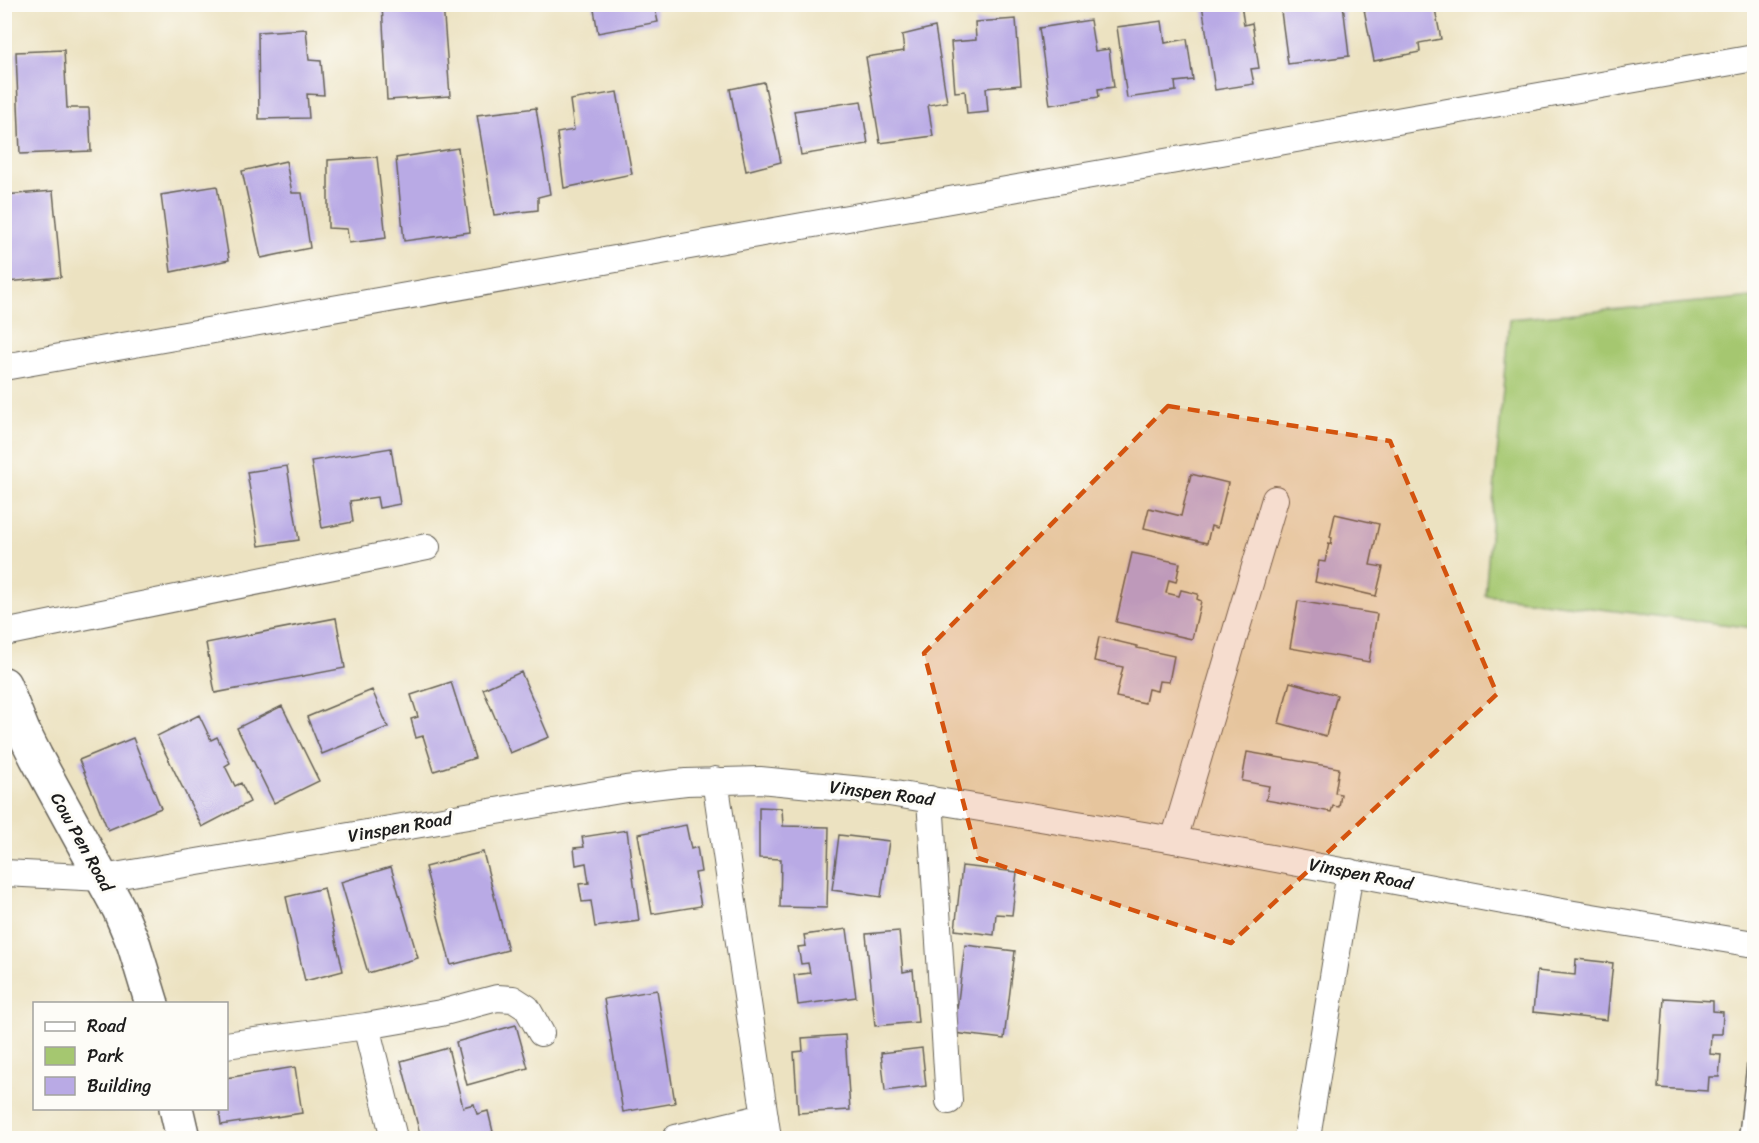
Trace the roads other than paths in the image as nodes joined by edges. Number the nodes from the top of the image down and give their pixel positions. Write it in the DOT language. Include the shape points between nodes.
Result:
graph roads {
  1 [pos="1755,58"];
  2 [pos="4,367"];
  3 [pos="1275,499"];
  4 [pos="427,546"];
  5 [pos="4,633"];
  6 [pos="4,684"];
  7 [pos="715,780"];
  8 [pos="930,799"];
  9 [pos="1174,840"];
  10 [pos="1350,872"];
  11 [pos="4,873"];
  12 [pos="103,878"];
  13 [pos="1755,944"];
  14 [pos="151,1002"];
  15 [pos="366,1026"];
  16 [pos="541,1033"];
  17 [pos="228,1045"];
  18 [pos="1755,1060"];
  19 [pos="949,1101"];
  20 [pos="176,1110"];
  21 [pos="767,1128"];
  22 [pos="183,1138"];
  23 [pos="394,1138"];
  24 [pos="676,1138"];
  25 [pos="1308,1138"];
  26 [pos="1746,1138"];
  1 -- 2 [label="street"];
  3 -- 9 [label="street"];
  4 -- 5 [label="street"];
  6 -- 12 [label="main road, Cow Pen Road" via="36,757"];
  7 -- 8 [label="street, Vinspen Road" via="830,786"];
  7 -- 12 [label="street, Vinspen Road" via="626,789"];
  7 -- 21 [label="street"];
  8 -- 9 [label="street, Vinspen Road"];
  8 -- 19 [label="street"];
  9 -- 10 [label="street, Vinspen Road"];
  10 -- 13 [label="street, Vinspen Road"];
  10 -- 25 [label="street"];
  11 -- 12 [label="street, Vinspen Road"];
  12 -- 14 [label="main road, Cow Pen Road" via="134,945"];
  15 -- 16 [label="street" via="505,998 527,1008"];
  15 -- 17 [label="street"];
  15 -- 23 [label="street"];
  18 -- 26 [label="lane"];
  20 -- 22 [label="main road"];
  21 -- 24 [label="street"];
}
